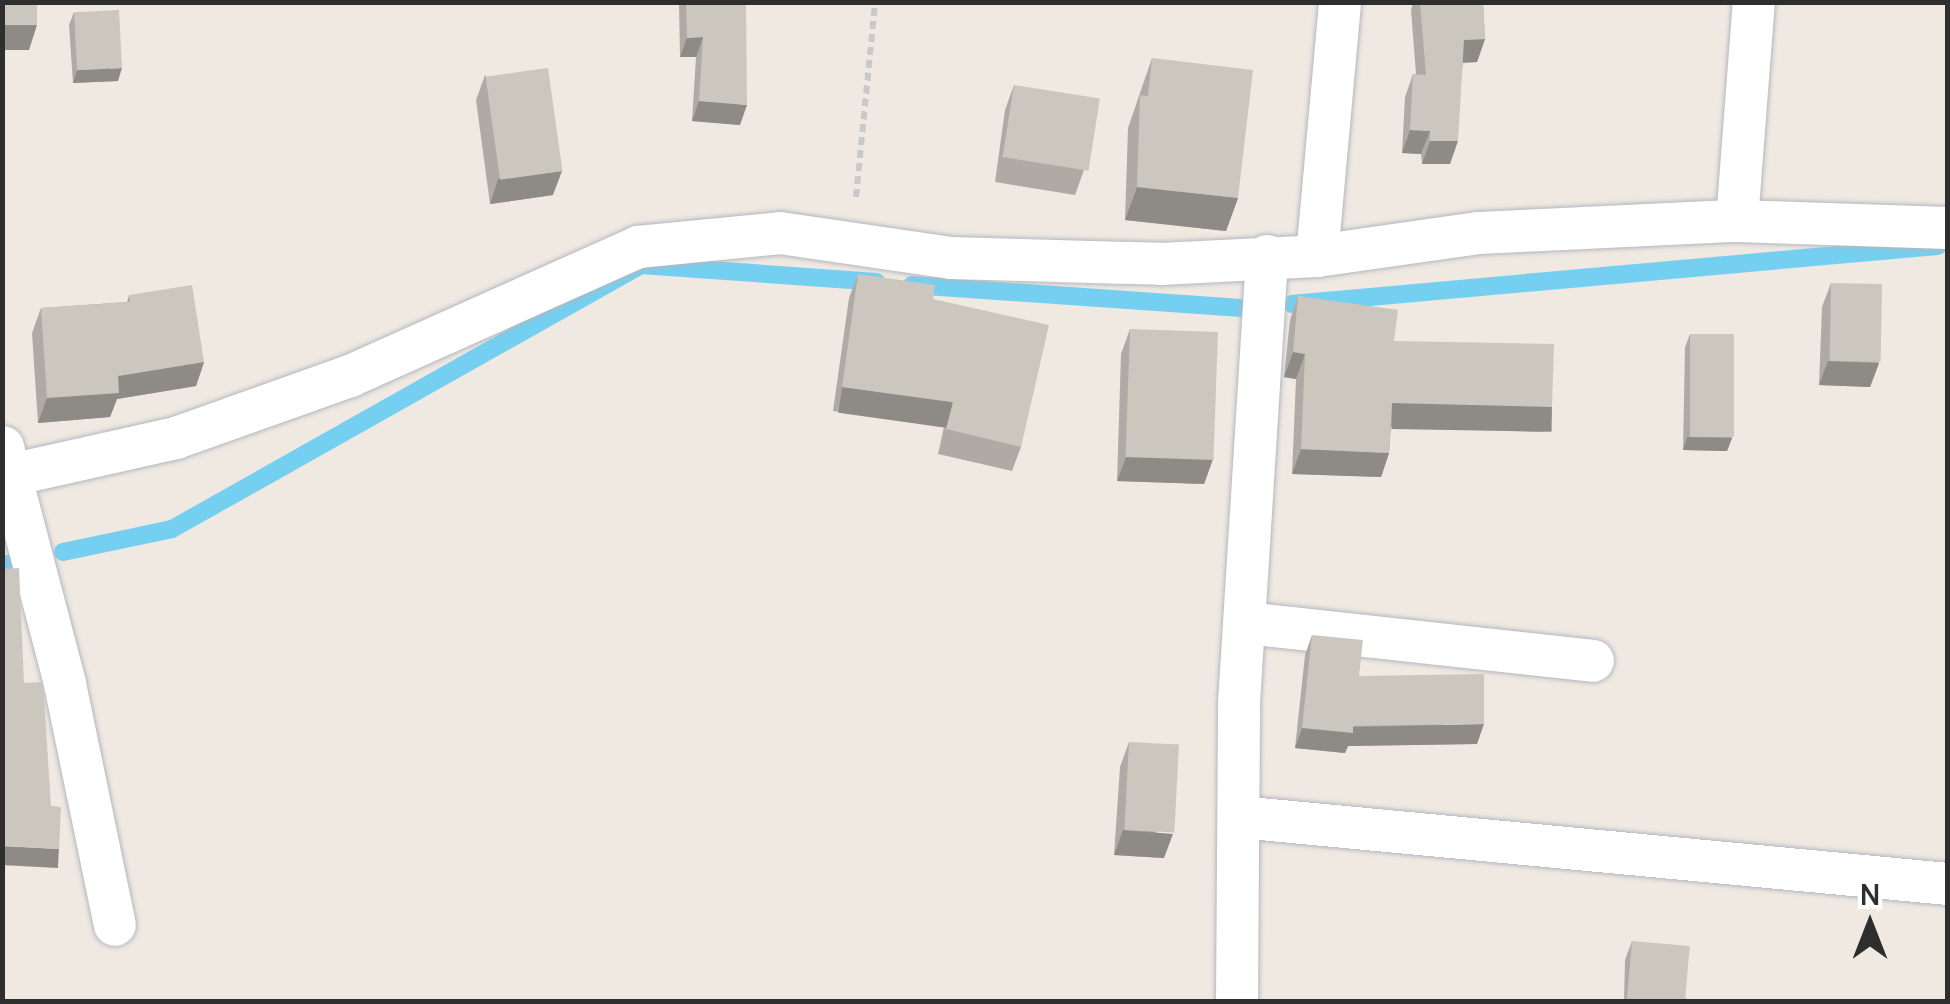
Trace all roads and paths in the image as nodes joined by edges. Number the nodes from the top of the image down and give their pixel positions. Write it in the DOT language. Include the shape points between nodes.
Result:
graph roads {
  1 [pos="875,2"];
  2 [pos="1340,2"];
  3 [pos="1754,2"];
  4 [pos="1737,221"];
  5 [pos="1948,228"];
  6 [pos="854,244"];
  7 [pos="1267,256"];
  8 [pos="1318,256"];
  9 [pos="5,466"];
  10 [pos="1244,623"];
  11 [pos="1594,661"];
  12 [pos="1239,817"];
  13 [pos="1948,884"];
  14 [pos="115,925"];
  15 [pos="1237,1002"];
  1 -- 6 [label="path"];
  2 -- 8 [label="street"];
  3 -- 4 [label="street"];
  4 -- 5 [label="street"];
  4 -- 8 [label="street" via="1479,233"];
  6 -- 7 [label="street" via="952,258 1161,264"];
  6 -- 9 [label="street" via="780,233 638,247 350,376 176,438"];
  7 -- 8 [label="street"];
  7 -- 10 [label="street"];
  9 -- 14 [label="street" via="66,684"];
  10 -- 11 [label="street"];
  10 -- 12 [label="street"];
  12 -- 13 [label="street"];
  12 -- 15 [label="street"];
}
